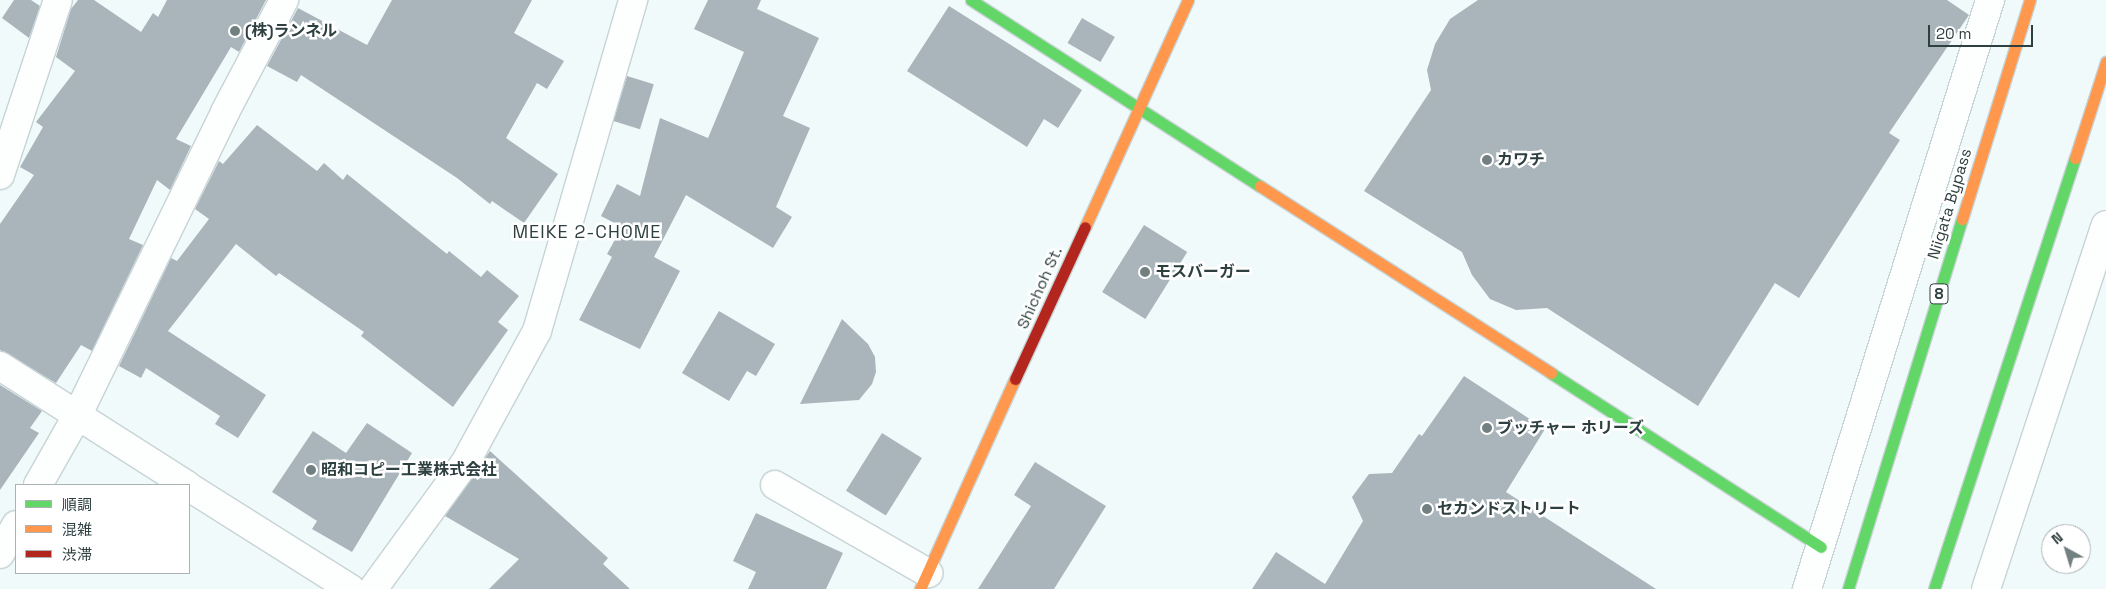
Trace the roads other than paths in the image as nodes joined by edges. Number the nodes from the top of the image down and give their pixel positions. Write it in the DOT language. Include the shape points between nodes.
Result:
graph roads {
  1 [pos="58,0"];
  2 [pos="284,0"];
  3 [pos="633,0"];
  4 [pos="971,0"];
  5 [pos="1188,0"];
  6 [pos="1990,0"];
  7 [pos="2030,0"];
  8 [pos="2106,62"];
  9 [pos="1139,108"];
  10 [pos="0,175"];
  11 [pos="2106,225"];
  12 [pos="0,366"];
  13 [pos="77,416"];
  14 [pos="39,484"];
  15 [pos="185,484"];
  16 [pos="775,485"];
  17 [pos="190,487"];
  18 [pos="15,527"];
  19 [pos="1821,547"];
  20 [pos="0,554"];
  21 [pos="924,581"];
  22 [pos="351,589"];
  23 [pos="373,589"];
  24 [pos="1807,589"];
  25 [pos="1848,589"];
  26 [pos="1934,589"];
  27 [pos="1986,589"];
  1 -- 10 [label="street"];
  2 -- 13 [label="street" via="225,112"];
  3 -- 23 [label="street" via="537,331 465,463"];
  4 -- 9 [label="main road"];
  5 -- 9 [label="main road, Shichoh St."];
  6 -- 19 [label="street"];
  7 -- 25 [label="main road, Niigata Bypass / 8"];
  8 -- 26 [label="main road"];
  9 -- 19 [label="main road"];
  9 -- 21 [label="main road, Shichoh St."];
  11 -- 27 [label="street"];
  12 -- 13 [label="street"];
  13 -- 14 [label="street"];
  13 -- 15 [label="street"];
  16 -- 21 [label="street"];
  17 -- 22 [label="street"];
  18 -- 20 [label="street"];
  19 -- 24 [label="street"];
}
